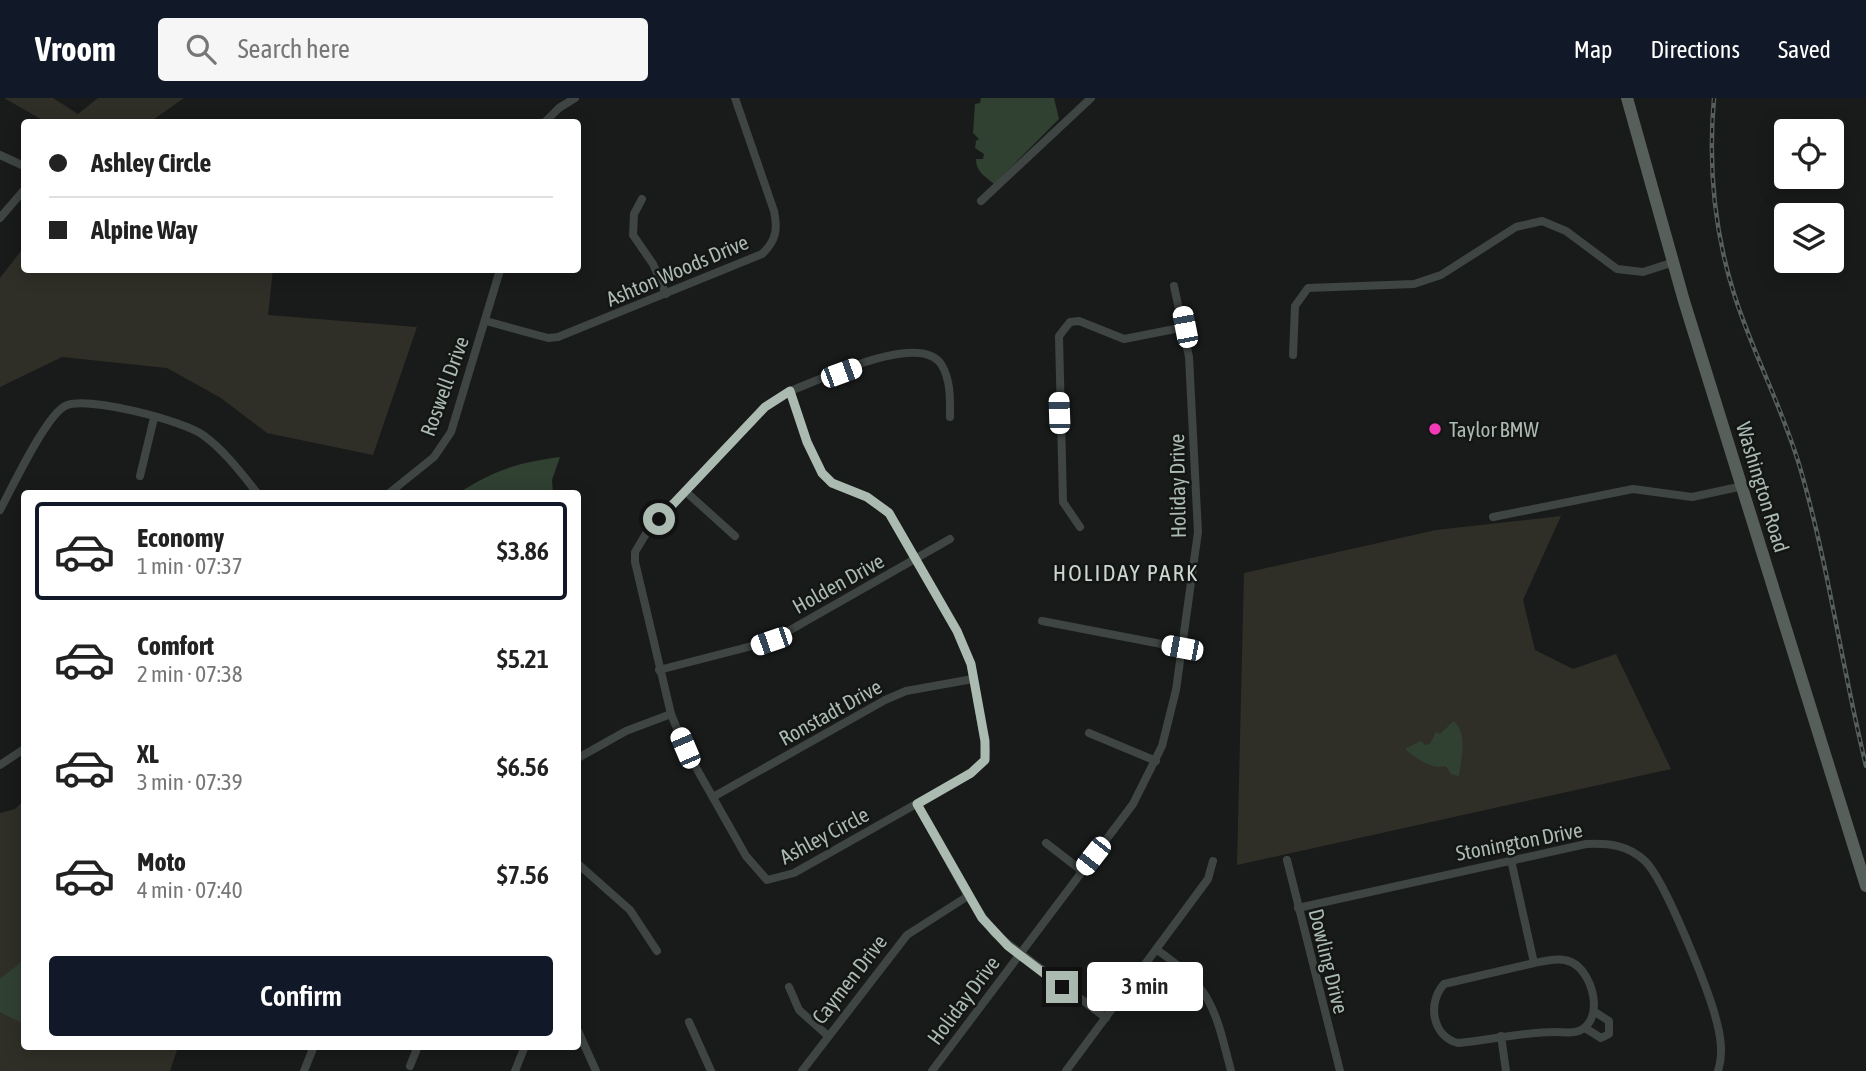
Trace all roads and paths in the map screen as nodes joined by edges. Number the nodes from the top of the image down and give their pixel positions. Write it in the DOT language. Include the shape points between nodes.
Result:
graph roads {
  1 [pos="575,98"];
  2 [pos="735,98"];
  3 [pos="1091,98"];
  4 [pos="1627,98"];
  5 [pos="549,119"];
  6 [pos="0,155"];
  7 [pos="21,165"];
  8 [pos="21,196"];
  9 [pos="642,199"];
  10 [pos="981,201"];
  11 [pos="0,218"];
  12 [pos="1674,262"];
  13 [pos="499,273"];
  14 [pos="1174,286"];
  15 [pos="666,294"];
  16 [pos="486,321"];
  17 [pos="1185,327"];
  18 [pos="1293,355"];
  19 [pos="790,391"];
  20 [pos="950,417"];
  21 [pos="154,418"];
  22 [pos="140,477"];
  23 [pos="1743,486"];
  24 [pos="254,490"];
  25 [pos="393,490"];
  26 [pos="685,491"];
  27 [pos="0,510"];
  28 [pos="1493,517"];
  29 [pos="1080,527"];
  30 [pos="735,536"];
  31 [pos="950,539"];
  32 [pos="917,559"];
  33 [pos="1041,621"];
  34 [pos="1182,648"];
  35 [pos="659,670"];
  36 [pos="973,679"];
  37 [pos="671,714"];
  38 [pos="1089,733"];
  39 [pos="21,751"];
  40 [pos="581,756"];
  41 [pos="1156,761"];
  42 [pos="0,765"];
  43 [pos="713,797"];
  44 [pos="917,804"];
  45 [pos="1046,843"];
  46 [pos="1213,860"];
  47 [pos="1287,860"];
  48 [pos="1511,860"];
  49 [pos="581,867"];
  50 [pos="1082,871"];
  51 [pos="1866,886"];
  52 [pos="968,896"];
  53 [pos="1298,908"];
  54 [pos="1157,950"];
  55 [pos="657,951"];
  56 [pos="1020,954"];
  57 [pos="1534,963"];
  58 [pos="789,987"];
  59 [pos="1595,1012"];
  60 [pos="1106,1018"];
  61 [pos="689,1022"];
  62 [pos="1584,1028"];
  63 [pos="827,1035"];
  64 [pos="1501,1036"];
  65 [pos="581,1038"];
  66 [pos="312,1050"];
  67 [pos="416,1050"];
  68 [pos="523,1050"];
  69 [pos="410,1066"];
  70 [pos="304,1071"];
  71 [pos="515,1071"];
  72 [pos="596,1071"];
  73 [pos="711,1071"];
  74 [pos="802,1071"];
  75 [pos="932,1071"];
  76 [pos="1066,1071"];
  77 [pos="1231,1071"];
  78 [pos="1339,1071"];
  79 [pos="1506,1071"];
  80 [pos="1718,1071"];
  1 -- 5 [label="street"];
  2 -- 15 [label="street, Ashton Woods Drive" via="774,211 775,236 762,254"];
  3 -- 10 [label="street"];
  4 -- 12 [label="main road, Washington Road"];
  6 -- 7 [label="street"];
  8 -- 11 [label="street"];
  9 -- 15 [label="street" via="631,224 633,235"];
  12 -- 18 [label="street" via="1643,272 1617,269 1555,225 1528,222 1441,275 1414,284 1308,288 1295,306"];
  12 -- 23 [label="main road, Washington Road"];
  13 -- 16 [label="street, Roswell Drive"];
  14 -- 17 [label="street, Holiday Drive"];
  15 -- 16 [label="street, Ashton Woods Drive" via="558,337"];
  16 -- 25 [label="street, Roswell Drive" via="444,445"];
  17 -- 29 [label="street" via="1124,339 1079,321 1070,322 1059,335 1063,502"];
  17 -- 34 [label="street, Holiday Drive" via="1198,532"];
  19 -- 20 [label="street, Ashley Circle" via="891,355 921,352 932,356 946,375"];
  19 -- 26 [label="street, Ashley Circle" via="765,407"];
  19 -- 32 [label="street, Ashley Circle" via="822,473 832,483 879,503 897,522"];
  21 -- 22 [label="street"];
  21 -- 24 [label="street" via="201,433"];
  21 -- 27 [label="street" via="89,402 65,406 48,424"];
  23 -- 28 [label="street" via="1692,497 1633,489"];
  23 -- 51 [label="main road, Washington Road"];
  26 -- 30 [label="street"];
  26 -- 35 [label="street, Ashley Circle" via="646,533 635,552"];
  31 -- 32 [label="street, Holden Drive"];
  32 -- 35 [label="street, Holden Drive" via="771,641"];
  32 -- 36 [label="street, Ashley Circle" via="966,647"];
  33 -- 34 [label="street"];
  34 -- 41 [label="street, Holiday Drive" via="1170,719"];
  35 -- 37 [label="street, Ashley Circle"];
  36 -- 43 [label="street, Ronstadt Drive" via="885,699"];
  36 -- 44 [label="street, Ashley Circle" via="985,760"];
  37 -- 40 [label="street" via="644,722"];
  37 -- 43 [label="street, Ashley Circle"];
  38 -- 41 [label="street"];
  39 -- 42 [label="street"];
  41 -- 50 [label="street, Holiday Drive" via="1133,804"];
  43 -- 44 [label="street, Ashley Circle" via="746,856 768,880 793,873"];
  44 -- 52 [label="street"];
  45 -- 50 [label="street"];
  46 -- 54 [label="street" via="1208,878"];
  47 -- 53 [label="street, Dowling Drive"];
  48 -- 53 [label="street, Stonington Drive"];
  48 -- 57 [label="street"];
  48 -- 80 [label="street, Stonington Drive" via="1602,843 1619,845 1646,862 1663,888 1715,1015 1721,1045"];
  49 -- 55 [label="street" via="630,910"];
  50 -- 56 [label="street, Holiday Drive"];
  52 -- 56 [label="street" via="994,933"];
  52 -- 63 [label="street, Caymen Drive" via="907,935"];
  53 -- 78 [label="street, Dowling Drive"];
  54 -- 60 [label="street"];
  54 -- 77 [label="street" via="1180,965 1206,992"];
  56 -- 60 [label="street"];
  56 -- 75 [label="street, Holiday Drive"];
  57 -- 59 [label="street" via="1563,960 1577,966 1594,996"];
  57 -- 64 [label="street" via="1451,981 1434,998 1437,1024 1448,1040 1458,1043"];
  58 -- 63 [label="street" via="799,1010"];
  59 -- 62 [label="street"];
  59 -- 62 [label="street" via="1609,1021 1609,1034 1601,1038"];
  60 -- 76 [label="street"];
  61 -- 73 [label="street"];
  62 -- 64 [label="street"];
  63 -- 74 [label="street, Caymen Drive"];
  64 -- 79 [label="street"];
  65 -- 72 [label="street"];
  66 -- 70 [label="street"];
  67 -- 69 [label="street"];
  68 -- 71 [label="street"];
}
